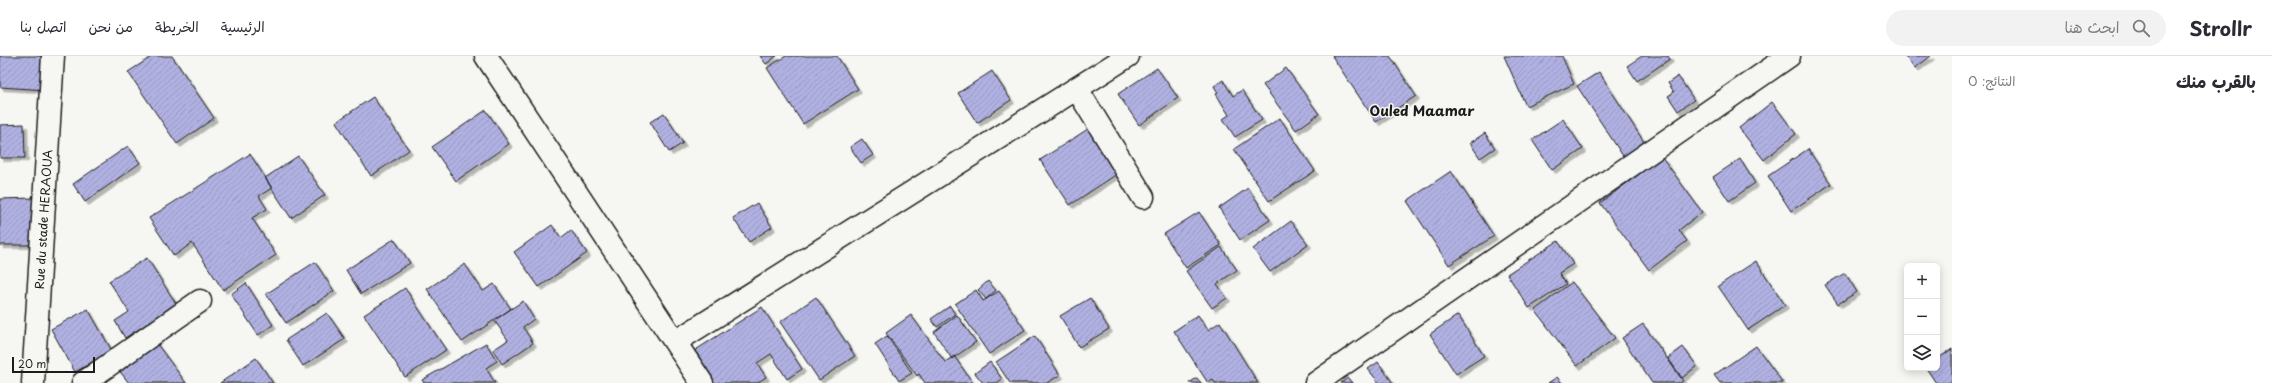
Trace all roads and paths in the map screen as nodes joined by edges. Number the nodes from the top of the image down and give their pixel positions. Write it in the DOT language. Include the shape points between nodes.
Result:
graph roads {
  1 [pos="53,56"];
  2 [pos="486,56"];
  3 [pos="1128,56"];
  4 [pos="1789,56"];
  5 [pos="1077,89"];
  6 [pos="1143,197"];
  7 [pos="200,302"];
  8 [pos="675,342"];
  9 [pos="33,383"];
  10 [pos="83,383"];
  11 [pos="702,383"];
  12 [pos="1316,383"];
  1 -- 9 [label="street, Rue du stade HERAOUA"];
  2 -- 8 [label="street"];
  3 -- 5 [label="street"];
  4 -- 12 [label="street"];
  5 -- 6 [label="street"];
  5 -- 8 [label="street"];
  7 -- 10 [label="street"];
  8 -- 11 [label="street"];
}
